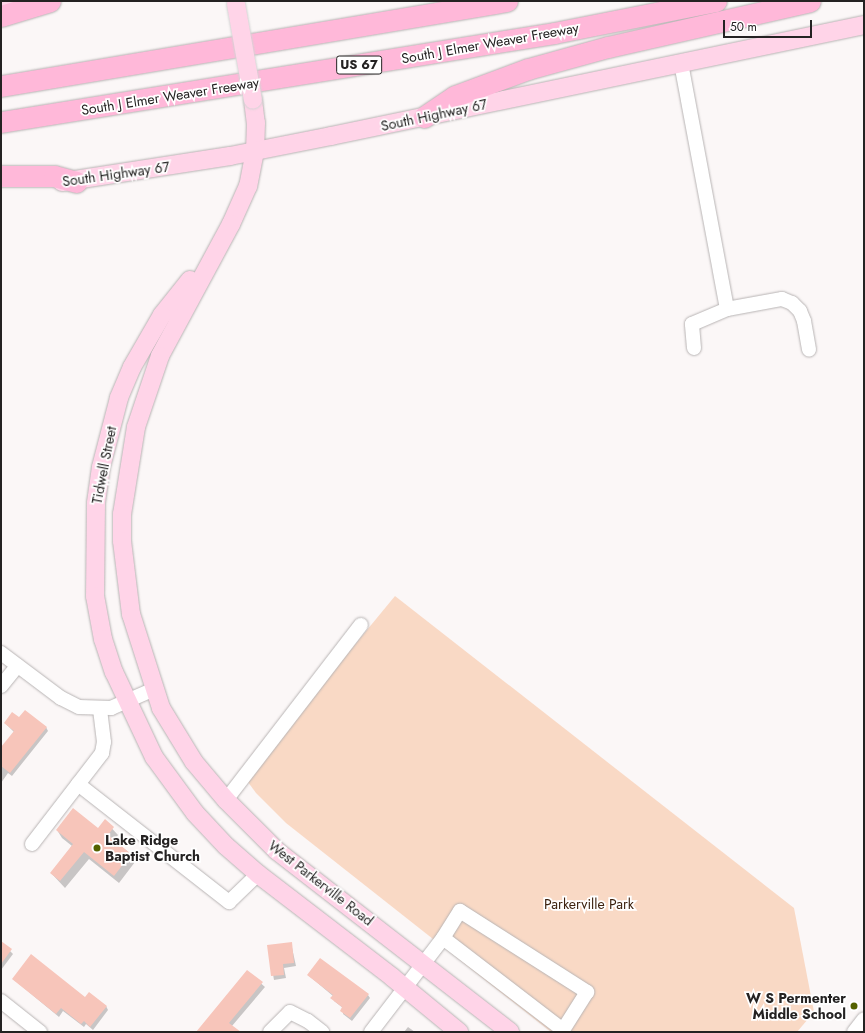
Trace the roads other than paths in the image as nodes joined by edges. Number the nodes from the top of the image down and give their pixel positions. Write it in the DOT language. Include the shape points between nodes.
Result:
graph roads {
  1 [pos="9,1"];
  2 [pos="50,1"];
  3 [pos="507,1"];
  4 [pos="716,1"];
  5 [pos="810,1"];
  6 [pos="1,2"];
  7 [pos="236,3"];
  8 [pos="1,16"];
  9 [pos="864,25"];
  10 [pos="680,63"];
  11 [pos="1,86"];
  12 [pos="424,117"];
  13 [pos="1,122"];
  14 [pos="255,151"];
  15 [pos="1,176"];
  16 [pos="76,182"];
  17 [pos="1,185"];
  18 [pos="213,254"];
  19 [pos="727,309"];
  20 [pos="694,348"];
  21 [pos="809,350"];
  22 [pos="361,625"];
  23 [pos="1,654"];
  24 [pos="17,666"];
  25 [pos="1,686"];
  26 [pos="154,690"];
  27 [pos="126,702"];
  28 [pos="100,709"];
  29 [pos="78,784"];
  30 [pos="226,800"];
  31 [pos="32,844"];
  32 [pos="277,851"];
  33 [pos="258,874"];
  34 [pos="443,938"];
  35 [pos="422,964"];
  36 [pos="404,988"];
  37 [pos="1,1001"];
  38 [pos="864,1019"];
  39 [pos="40,1032"];
  40 [pos="270,1032"];
  41 [pos="322,1032"];
  42 [pos="371,1032"];
  43 [pos="459,1032"];
  44 [pos="510,1032"];
  45 [pos="854,1032"];
  1 -- 6 [label="main road"];
  2 -- 8 [label="highway"];
  3 -- 11 [label="highway"];
  4 -- 13 [label="highway, South J Elmer Weaver Freeway / US 67" via="554,33"];
  5 -- 12 [label="highway" via="608,47 528,69 455,96"];
  7 -- 14 [label="main road, Tidwell Street, bridge" via="256,123"];
  9 -- 10 [label="main road, South Highway 67"];
  10 -- 12 [label="main road, South Highway 67"];
  10 -- 19 [label="street"];
  12 -- 14 [label="main road, South Highway 67"];
  14 -- 16 [label="main road, South Highway 67"];
  14 -- 18 [label="main road, Tidwell Street" via="248,186 231,224"];
  15 -- 16 [label="highway" via="54,176"];
  16 -- 17 [label="main road, South Highway 67"];
  18 -- 26 [label="main road, Tidwell Street" via="160,356 136,427 122,514 131,614"];
  18 -- 27 [label="main road, Tidwell Street" via="167,309 146,339 119,398 100,467 96,503 95,596 103,639"];
  19 -- 20 [label="street" via="692,324"];
  19 -- 21 [label="street" via="782,299 792,303 800,310 804,321"];
  22 -- 30 [label="street"];
  23 -- 24 [label="street"];
  24 -- 25 [label="street"];
  24 -- 28 [label="street" via="61,698 80,707"];
  26 -- 27 [label="street"];
  26 -- 30 [label="main road, West Parkerville Road" via="177,737"];
  27 -- 28 [label="street"];
  27 -- 33 [label="main road" via="154,756 174,787 226,846"];
  28 -- 29 [label="street" via="104,742 102,753"];
  29 -- 31 [label="street"];
  29 -- 33 [label="street" via="229,902"];
  30 -- 32 [label="main road, West Parkerville Road"];
  32 -- 33 [label="main road"];
  32 -- 35 [label="main road, West Parkerville Road"];
  33 -- 36 [label="main road"];
  34 -- 34 [label="street" via="460,911 587,992 563,1030"];
  34 -- 35 [label="street"];
  35 -- 36 [label="street"];
  35 -- 44 [label="main road, West Parkerville Road"];
  36 -- 42 [label="street"];
  36 -- 43 [label="main road"];
  37 -- 39 [label="street"];
  38 -- 45 [label="street"];
  40 -- 41 [label="street" via="290,1012"];
}
